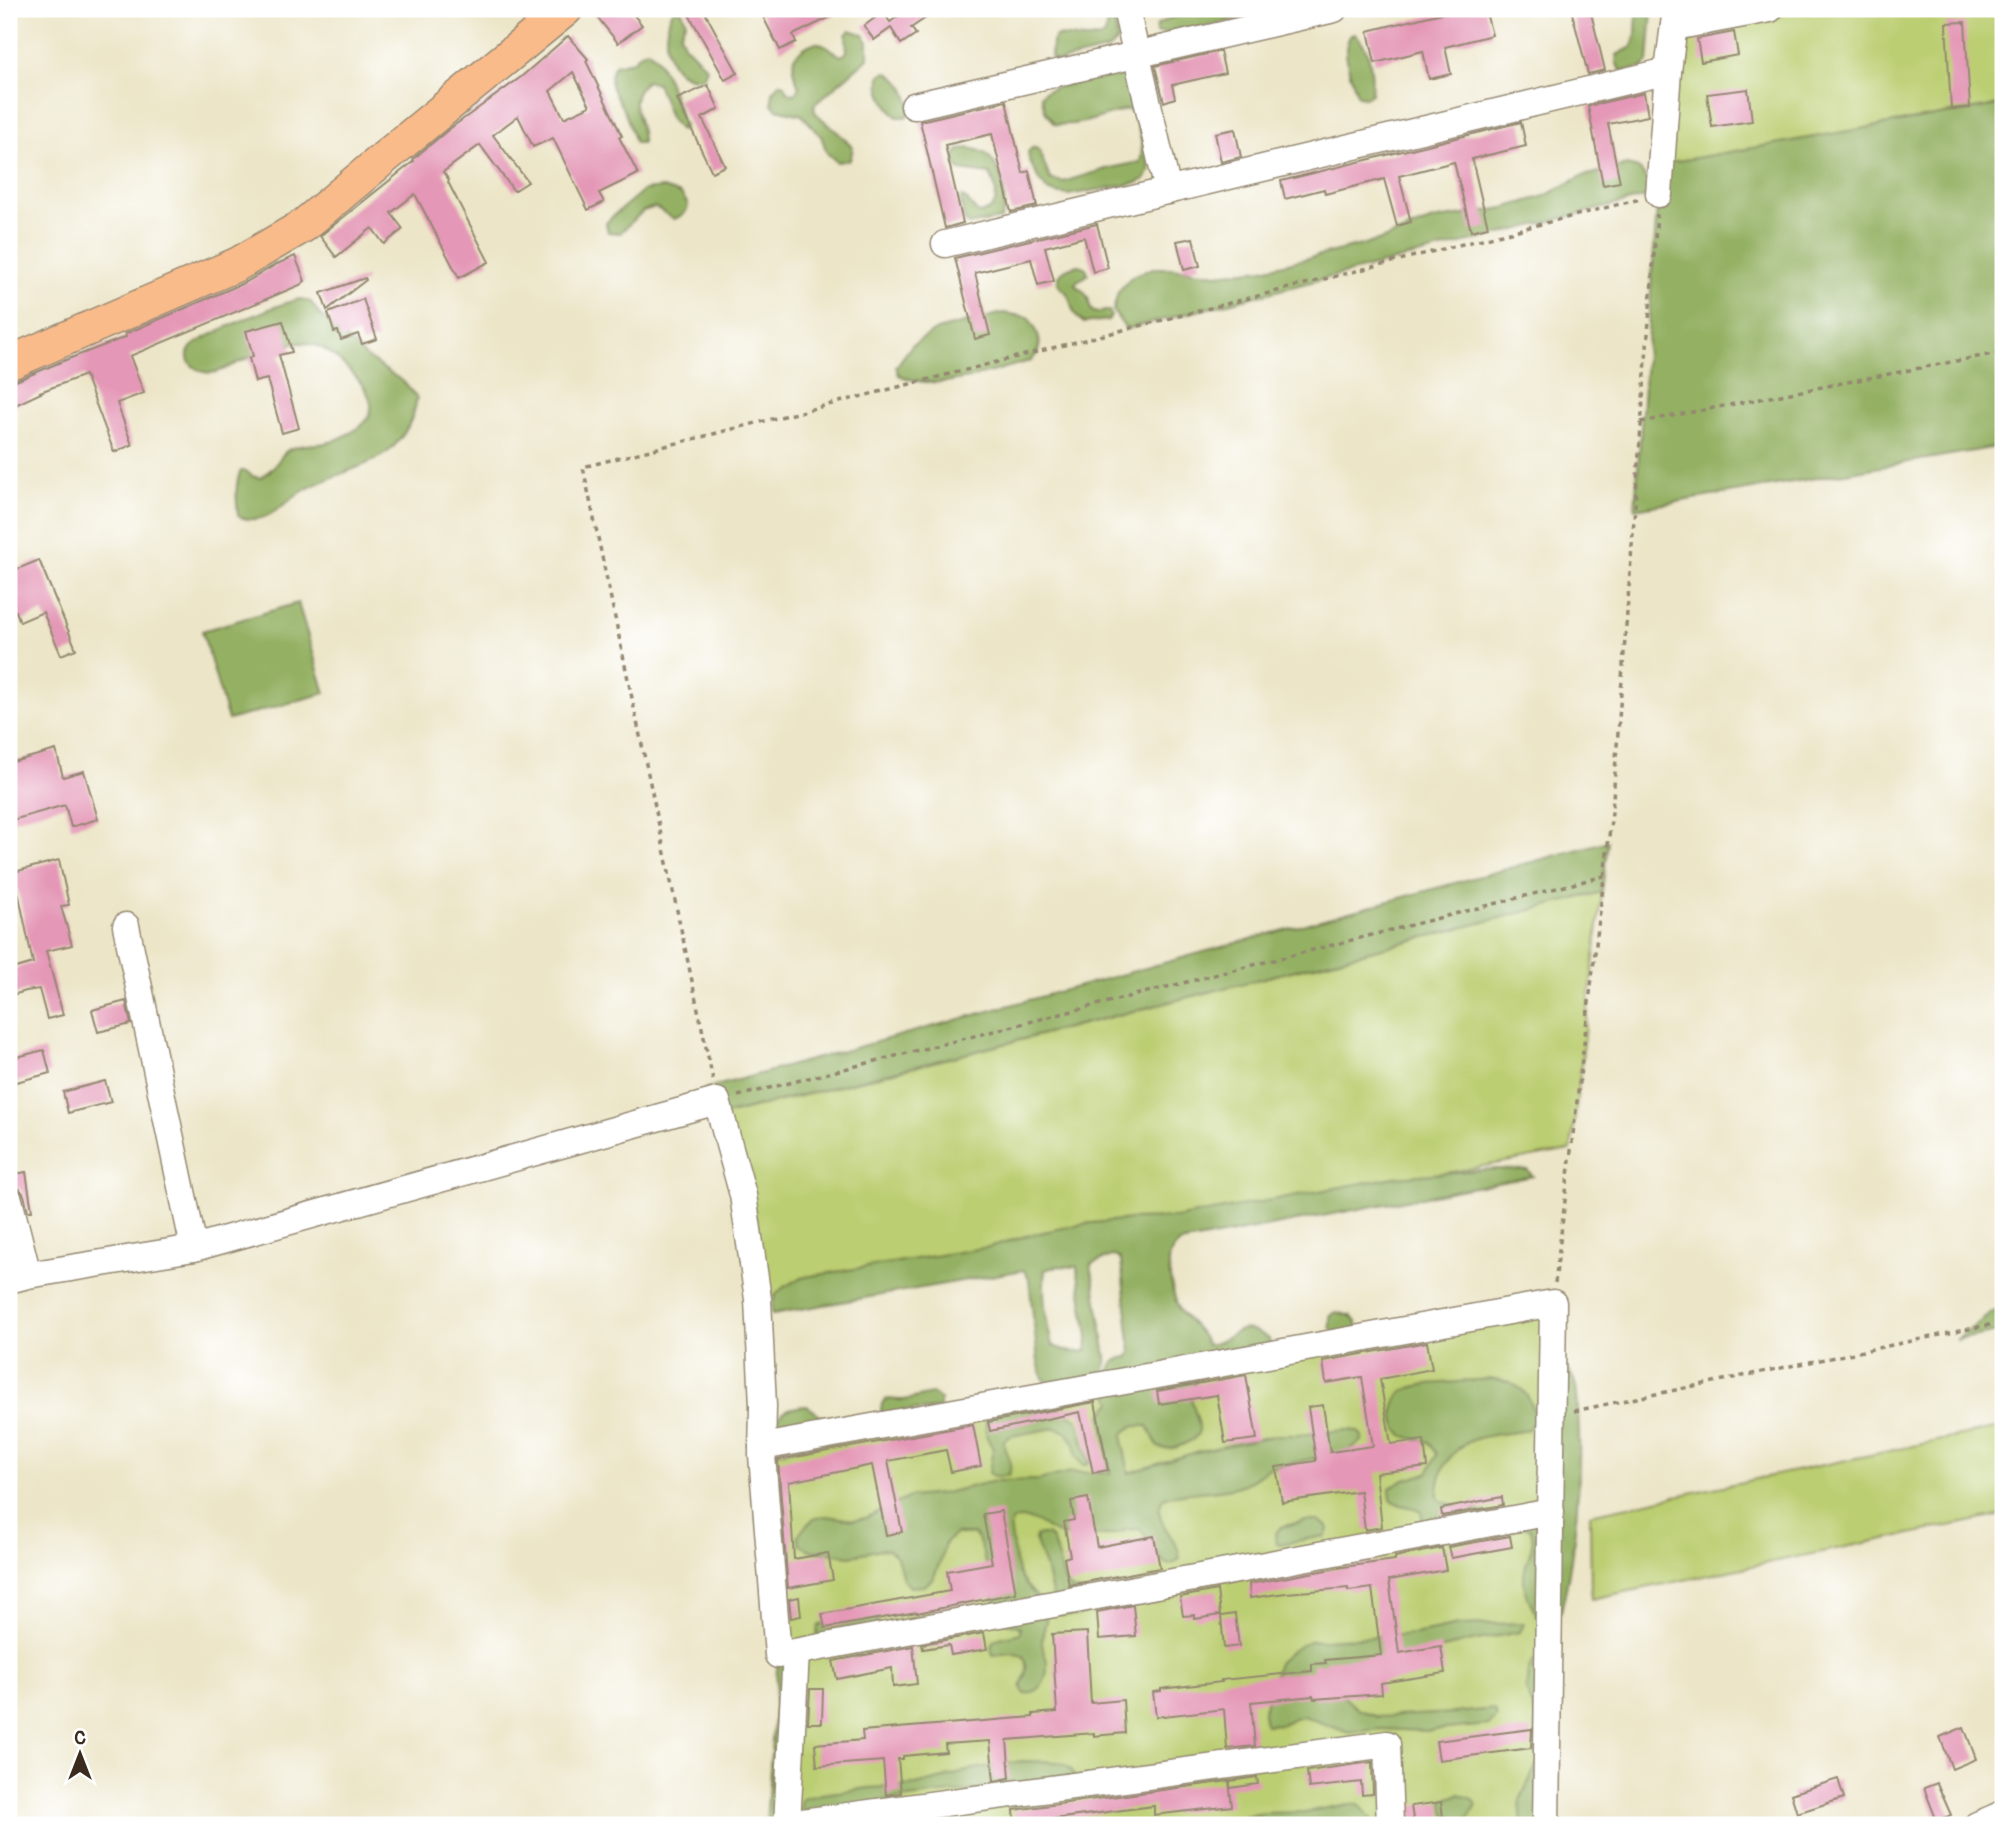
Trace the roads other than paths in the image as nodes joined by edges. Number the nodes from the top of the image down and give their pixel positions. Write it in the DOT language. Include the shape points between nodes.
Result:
graph roads {
  1 [pos="566,9"];
  2 [pos="1126,9"];
  3 [pos="1334,9"];
  4 [pos="1770,9"];
  5 [pos="1675,18"];
  6 [pos="1136,54"];
  7 [pos="1668,71"];
  8 [pos="914,106"];
  9 [pos="1168,191"];
  10 [pos="1659,194"];
  11 [pos="945,244"];
  12 [pos="9,363"];
  13 [pos="126,926"];
  14 [pos="9,1200"];
  15 [pos="194,1248"];
  16 [pos="18,1278"];
  17 [pos="762,1447"];
  18 [pos="1551,1512"];
  19 [pos="796,1652"];
  20 [pos="2003,1814"];
  21 [pos="787,1824"];
  22 [pos="1390,1825"];
  23 [pos="1546,1825"];
  24 [pos="1977,1825"];
  1 -- 12 [label="main road" via="303,226 238,264"];
  2 -- 6 [label="lane"];
  3 -- 6 [label="lane"];
  4 -- 5 [label="lane"];
  5 -- 7 [label="lane"];
  6 -- 8 [label="lane"];
  6 -- 9 [label="lane"];
  7 -- 9 [label="lane"];
  7 -- 10 [label="lane"];
  9 -- 11 [label="lane"];
  13 -- 15 [label="lane"];
  14 -- 16 [label="lane"];
  15 -- 16 [label="lane"];
  15 -- 17 [label="lane" via="717,1101 743,1195 758,1299"];
  17 -- 18 [label="lane" via="1553,1303"];
  17 -- 19 [label="lane" via="778,1655"];
  18 -- 19 [label="lane"];
  18 -- 23 [label="lane"];
  19 -- 21 [label="lane"];
  20 -- 24 [label="lane"];
  21 -- 22 [label="lane" via="1387,1744"];
}
